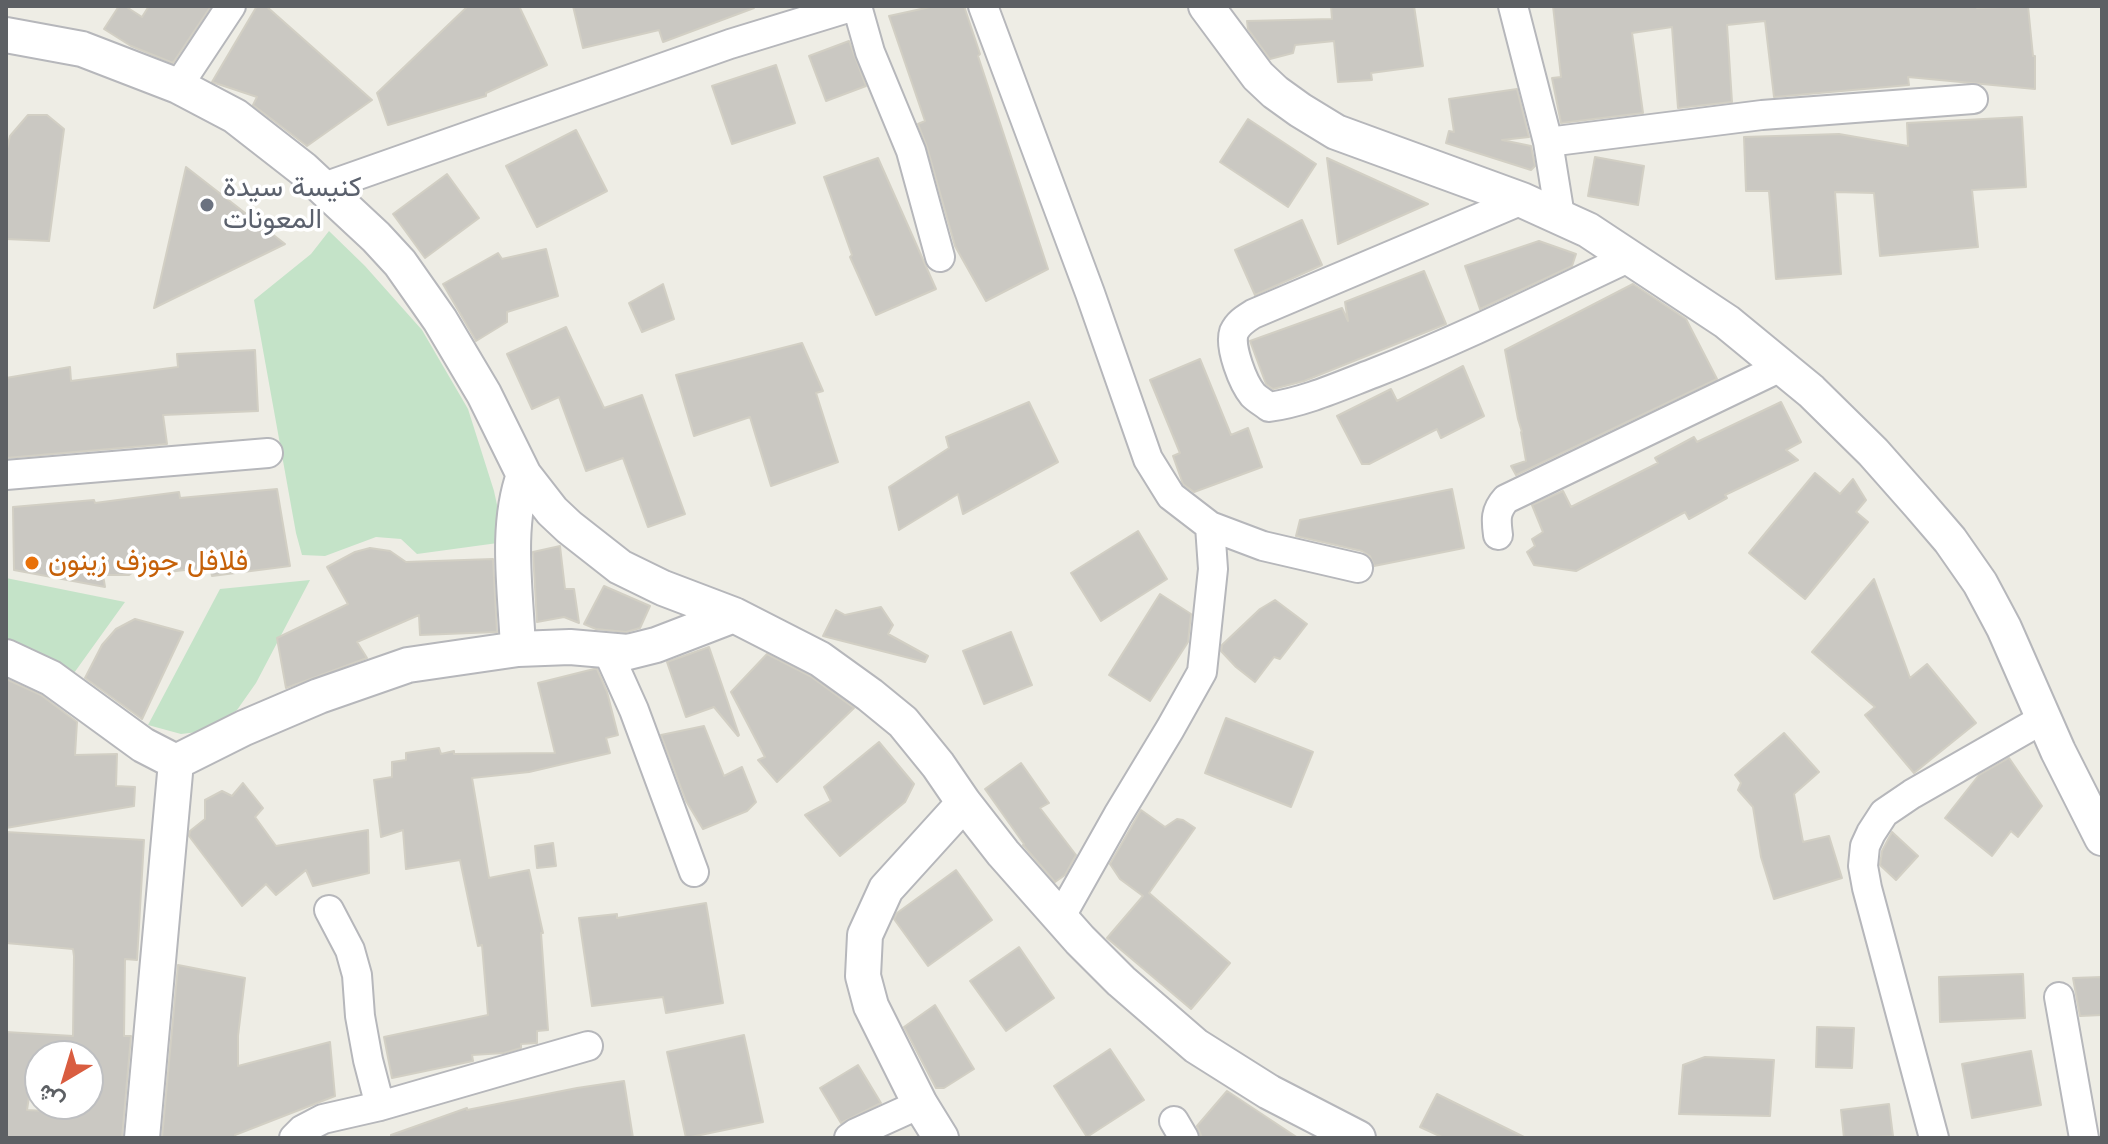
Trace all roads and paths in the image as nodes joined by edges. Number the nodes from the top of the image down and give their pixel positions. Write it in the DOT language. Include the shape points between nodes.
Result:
graph roads {
  1 [pos="231,6"];
  2 [pos="855,6"];
  3 [pos="983,6"];
  4 [pos="1206,6"];
  5 [pos="1513,6"];
  6 [pos="6,35"];
  7 [pos="178,86"];
  8 [pos="1973,99"];
  9 [pos="1548,142"];
  10 [pos="324,187"];
  11 [pos="1522,200"];
  12 [pos="1560,216"];
  13 [pos="940,257"];
  14 [pos="1630,257"];
  15 [pos="1783,366"];
  16 [pos="268,453"];
  17 [pos="6,475"];
  18 [pos="524,475"];
  19 [pos="1210,526"];
  20 [pos="1498,535"];
  21 [pos="1358,568"];
  22 [pos="734,615"];
  23 [pos="518,649"];
  24 [pos="607,650"];
  25 [pos="6,657"];
  26 [pos="2043,719"];
  27 [pos="176,762"];
  28 [pos="964,803"];
  29 [pos="2102,838"];
  30 [pos="694,872"];
  31 [pos="329,910"];
  32 [pos="1060,918"];
  33 [pos="2059,997"];
  34 [pos="588,1046"];
  35 [pos="920,1104"];
  36 [pos="380,1106"];
  37 [pos="142,1138"];
  38 [pos="294,1138"];
  39 [pos="849,1138"];
  40 [pos="941,1138"];
  41 [pos="1358,1138"];
  42 [pos="1934,1138"];
  43 [pos="2084,1138"];
  1 -- 7 [label="street"];
  2 -- 10 [label="street" via="730,44"];
  2 -- 13 [label="street" via="911,151"];
  3 -- 19 [label="street" via="1148,459 1171,496"];
  4 -- 11 [label="street" via="1258,76 1300,110 1336,132"];
  5 -- 9 [label="street"];
  6 -- 7 [label="street" via="82,49"];
  7 -- 10 [label="street" via="235,116"];
  8 -- 9 [label="street" via="1762,115"];
  9 -- 12 [label="street"];
  10 -- 18 [label="street" via="400,263 440,320"];
  11 -- 12 [label="street"];
  11 -- 14 [label="street" via="1240,322 1232,340 1234,352 1253,395 1269,407 1359,379"];
  12 -- 14 [label="street"];
  14 -- 15 [label="street"];
  15 -- 20 [label="street" via="1506,499 1495,518"];
  15 -- 26 [label="street" via="1873,452 1950,540 2004,628"];
  16 -- 17 [label="street"];
  18 -- 22 [label="street" via="552,511 620,567"];
  18 -- 23 [label="street" via="513,529"];
  19 -- 21 [label="street" via="1263,546"];
  19 -- 32 [label="street" via="1213,569 1202,672"];
  22 -- 24 [label="street" via="656,645 628,652"];
  22 -- 28 [label="street" via="820,659 885,707 918,739"];
  23 -- 24 [label="street"];
  23 -- 27 [label="street" via="408,665 306,701"];
  24 -- 30 [label="street"];
  25 -- 27 [label="street" via="51,678 143,745"];
  26 -- 29 [label="street"];
  26 -- 42 [label="street" via="1884,813 1865,846 1870,901"];
  27 -- 37 [label="street"];
  28 -- 32 [label="street"];
  28 -- 35 [label="street" via="886,889 865,935 863,976 871,1006"];
  31 -- 36 [label="street" via="357,975 365,1045"];
  32 -- 41 [label="street" via="1121,981 1196,1046"];
  33 -- 43 [label="street"];
  34 -- 36 [label="street"];
  35 -- 39 [label="street"];
  35 -- 40 [label="street"];
  36 -- 38 [label="street" via="323,1119"];
}
